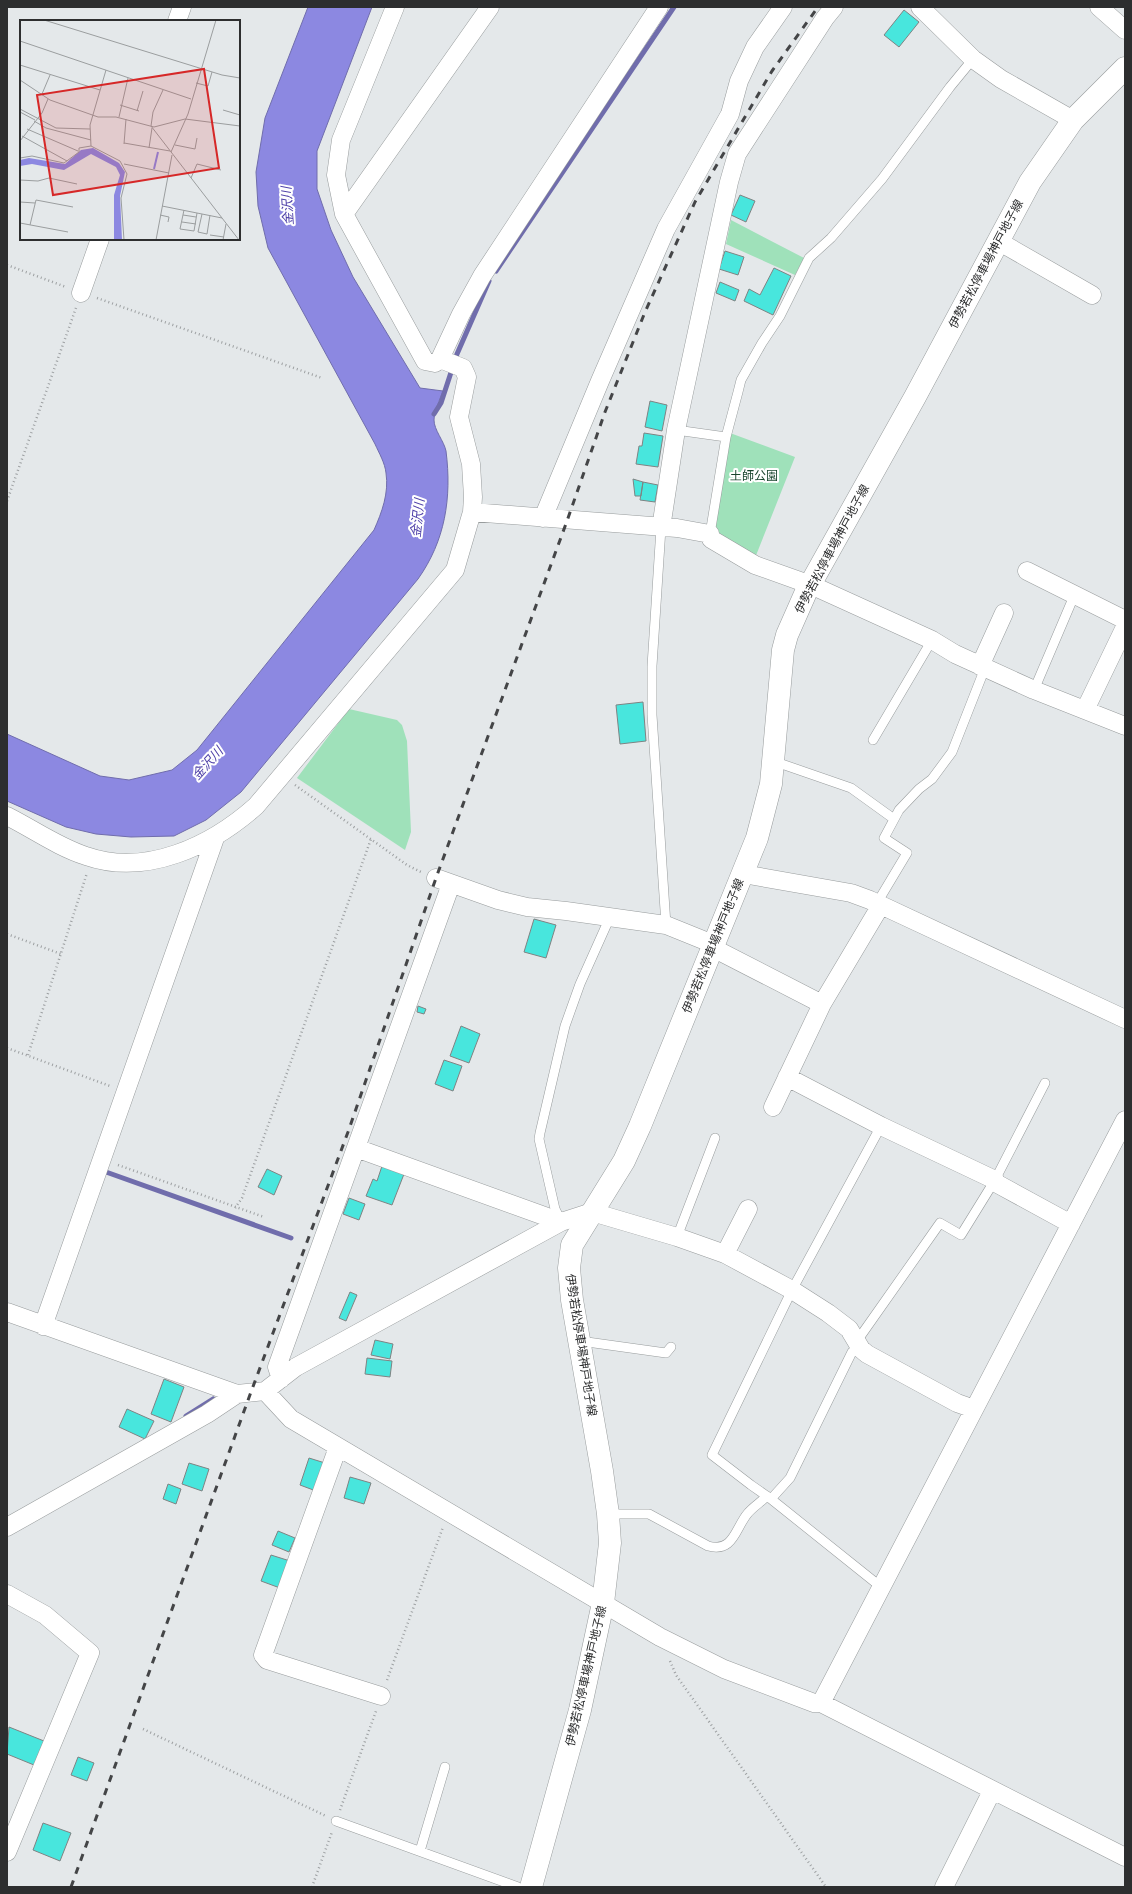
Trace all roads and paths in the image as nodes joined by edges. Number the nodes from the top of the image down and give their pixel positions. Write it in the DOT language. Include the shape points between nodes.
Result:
graph roads {
  1 [pos="182,7"];
  2 [pos="395,7"];
  3 [pos="490,7"];
  4 [pos="658,7"];
  5 [pos="783,7"];
  6 [pos="834,7"];
  7 [pos="920,7"];
  8 [pos="1099,7"];
  9 [pos="177,20"];
  10 [pos="1125,30"];
  11 [pos="973,59"];
  12 [pos="1125,68"];
  13 [pos="1073,120"];
  14 [pos="344,214"];
  15 [pos="100,240"];
  16 [pos="998,241"];
  17 [pos="7,266"];
  18 [pos="81,293"];
  19 [pos="1092,295"];
  20 [pos="449,362"];
  21 [pos="322,378"];
  22 [pos="676,430"];
  23 [pos="726,437"];
  24 [pos="7,501"];
  25 [pos="472,512"];
  26 [pos="543,518"];
  27 [pos="661,528"];
  28 [pos="710,534"];
  29 [pos="1027,571"];
  30 [pos="811,585"];
  31 [pos="1074,596"];
  32 [pos="1004,613"];
  33 [pos="1125,620"];
  34 [pos="1125,627"];
  35 [pos="932,640"];
  36 [pos="983,667"];
  37 [pos="1034,690"];
  38 [pos="1085,710"];
  39 [pos="1125,726"];
  40 [pos="873,740"];
  41 [pos="773,761"];
  42 [pos="281,776"];
  43 [pos="7,816"];
  44 [pos="894,819"];
  45 [pos="215,838"];
  46 [pos="372,839"];
  47 [pos="92,858"];
  48 [pos="743,874"];
  49 [pos="444,881"];
  50 [pos="879,904"];
  51 [pos="610,917"];
  52 [pos="666,925"];
  53 [pos="7,934"];
  54 [pos="713,946"];
  55 [pos="61,954"];
  56 [pos="822,1004"];
  57 [pos="1125,1019"];
  58 [pos="7,1048"];
  59 [pos="28,1055"];
  60 [pos="787,1077"];
  61 [pos="1045,1083"];
  62 [pos="125,1092"];
  63 [pos="773,1107"];
  64 [pos="1125,1120"];
  65 [pos="881,1126"];
  66 [pos="715,1138"];
  67 [pos="356,1148"];
  68 [pos="102,1159"];
  69 [pos="995,1181"];
  70 [pos="235,1208"];
  71 [pos="748,1209"];
  72 [pos="592,1212"];
  73 [pos="264,1217"];
  74 [pos="561,1222"];
  75 [pos="1071,1224"];
  76 [pos="677,1237"];
  77 [pos="725,1254"];
  78 [pos="792,1290"];
  79 [pos="7,1312"];
  80 [pos="43,1326"];
  81 [pos="580,1341"];
  82 [pos="858,1344"];
  83 [pos="671,1347"];
  84 [pos="281,1379"];
  85 [pos="265,1390"];
  86 [pos="237,1394"];
  87 [pos="974,1409"];
  88 [pos="338,1447"];
  89 [pos="769,1497"];
  90 [pos="608,1514"];
  91 [pos="7,1527"];
  92 [pos="881,1587"];
  93 [pos="7,1594"];
  94 [pos="603,1604"];
  95 [pos="660,1637"];
  96 [pos="381,1696"];
  97 [pos="821,1703"];
  98 [pos="143,1729"];
  99 [pos="446,1767"];
  100 [pos="992,1790"];
  101 [pos="336,1821"];
  102 [pos="420,1851"];
  103 [pos="7,1852"];
  104 [pos="1125,1857"];
  105 [pos="518,1887"];
  106 [pos="530,1887"];
  107 [pos="826,1887"];
  108 [pos="944,1887"];
  1 -- 9 [label="street"];
  2 -- 14 [label="street" via="341,140 336,175"];
  3 -- 14 [label="street"];
  4 -- 20 [label="street" via="482,276 460,314"];
  5 -- 26 [label="street" via="755,47 741,75 728,119 666,229"];
  6 -- 22 [label="street" via="737,154"];
  7 -- 11 [label="street"];
  8 -- 10 [label="street"];
  11 -- 13 [label="street" via="1001,79"];
  11 -- 23 [label="lane" via="882,179 831,238 809,258 780,316 742,380"];
  12 -- 13 [label="main road, 伊勢若松停車場神戸地子線"];
  13 -- 16 [label="main road, 伊勢若松停車場神戸地子線" via="1030,182"];
  14 -- 20 [label="street" via="425,361"];
  15 -- 18 [label="street"];
  16 -- 19 [label="street"];
  16 -- 30 [label="main road, 伊勢若松停車場神戸地子線"];
  17 -- 18 [label="path"];
  18 -- 21 [label="path"];
  18 -- 24 [label="path"];
  20 -- 25 [label="street" via="463,368 467,377 459,417 471,464"];
  22 -- 23 [label="lane"];
  22 -- 27 [label="street"];
  23 -- 28 [label="lane"];
  25 -- 26 [label="street"];
  25 -- 42 [label="street" via="455,570"];
  26 -- 27 [label="street"];
  27 -- 28 [label="street"];
  27 -- 52 [label="lane" via="652,666 652,715"];
  28 -- 30 [label="street" via="711,538 755,565"];
  29 -- 31 [label="street"];
  30 -- 35 [label="street"];
  30 -- 41 [label="main road, 伊勢若松停車場神戸地子線" via="787,635 783,650"];
  31 -- 33 [label="street"];
  31 -- 37 [label="lane"];
  32 -- 36 [label="street"];
  34 -- 38 [label="street"];
  35 -- 36 [label="street"];
  35 -- 40 [label="lane"];
  36 -- 37 [label="street"];
  36 -- 44 [label="lane" via="952,752 932,779 899,810"];
  37 -- 38 [label="street"];
  38 -- 39 [label="street"];
  41 -- 44 [label="lane" via="852,788"];
  41 -- 48 [label="main road, 伊勢若松停車場神戸地子線" via="767,805"];
  42 -- 45 [label="street" via="256,806"];
  42 -- 46 [label="path"];
  43 -- 47 [label="street"];
  44 -- 50 [label="lane" via="884,838 907,853"];
  45 -- 47 [label="street" via="153,860 134,863"];
  45 -- 62 [label="street"];
  46 -- 49 [label="path" via="407,865"];
  46 -- 70 [label="path" via="242,1198"];
  47 -- 55 [label="path"];
  48 -- 50 [label="street" via="851,893"];
  48 -- 54 [label="main road, 伊勢若松停車場神戸地子線"];
  49 -- 51 [label="street" via="527,907"];
  49 -- 67 [label="street"];
  50 -- 56 [label="street"];
  50 -- 57 [label="street"];
  51 -- 52 [label="street"];
  51 -- 74 [label="lane" via="580,984 565,1026 539,1139 555,1209"];
  52 -- 54 [label="street"];
  53 -- 55 [label="path"];
  54 -- 56 [label="street"];
  54 -- 72 [label="main road, 伊勢若松停車場神戸地子線" via="637,1133 624,1160"];
  55 -- 59 [label="path"];
  56 -- 60 [label="street"];
  58 -- 59 [label="path"];
  59 -- 62 [label="path"];
  60 -- 63 [label="street"];
  60 -- 65 [label="street"];
  61 -- 69 [label="lane"];
  62 -- 68 [label="street"];
  64 -- 75 [label="street"];
  65 -- 69 [label="street"];
  65 -- 78 [label="lane"];
  66 -- 76 [label="lane"];
  67 -- 74 [label="street"];
  67 -- 84 [label="street" via="277,1367"];
  68 -- 70 [label="path"];
  68 -- 80 [label="street"];
  69 -- 75 [label="street"];
  69 -- 82 [label="lane" via="961,1235 940,1223"];
  70 -- 73 [label="path"];
  71 -- 77 [label="street"];
  72 -- 74 [label="street"];
  72 -- 76 [label="street"];
  72 -- 81 [label="main road, 伊勢若松停車場神戸地子線" via="572,1245 569,1268"];
  74 -- 84 [label="street" via="296,1367"];
  75 -- 87 [label="street"];
  76 -- 77 [label="street"];
  77 -- 78 [label="street"];
  78 -- 82 [label="street" via="849,1329"];
  78 -- 89 [label="lane" via="712,1455"];
  79 -- 80 [label="street"];
  80 -- 86 [label="street"];
  81 -- 83 [label="lane" via="666,1353"];
  81 -- 90 [label="main road, 伊勢若松停車場神戸地子線"];
  82 -- 87 [label="street" via="867,1354 957,1403"];
  82 -- 89 [label="lane" via="790,1478"];
  84 -- 85 [label="street"];
  85 -- 86 [label="street"];
  85 -- 88 [label="street" via="291,1419"];
  86 -- 91 [label="street" via="207,1414"];
  87 -- 92 [label="street"];
  88 -- 94 [label="street"];
  88 -- 96 [label="street" via="263,1655 267,1660"];
  89 -- 90 [label="lane" via="748,1513 736,1535 724,1546 716,1548 649,1514"];
  89 -- 92 [label="lane"];
  90 -- 94 [label="main road, 伊勢若松停車場神戸地子線" via="610,1543"];
  92 -- 97 [label="street"];
  93 -- 103 [label="street" via="45,1615 90,1654"];
  94 -- 95 [label="street"];
  94 -- 106 [label="main road, 伊勢若松停車場神戸地子線" via="580,1710"];
  95 -- 97 [label="street" via="724,1669 814,1703"];
  95 -- 107 [label="path" via="676,1675"];
  97 -- 100 [label="street"];
  98 -- 101 [label="path"];
  99 -- 102 [label="lane"];
  100 -- 104 [label="street"];
  100 -- 108 [label="street"];
  101 -- 102 [label="lane"];
  102 -- 105 [label="lane"];
}
